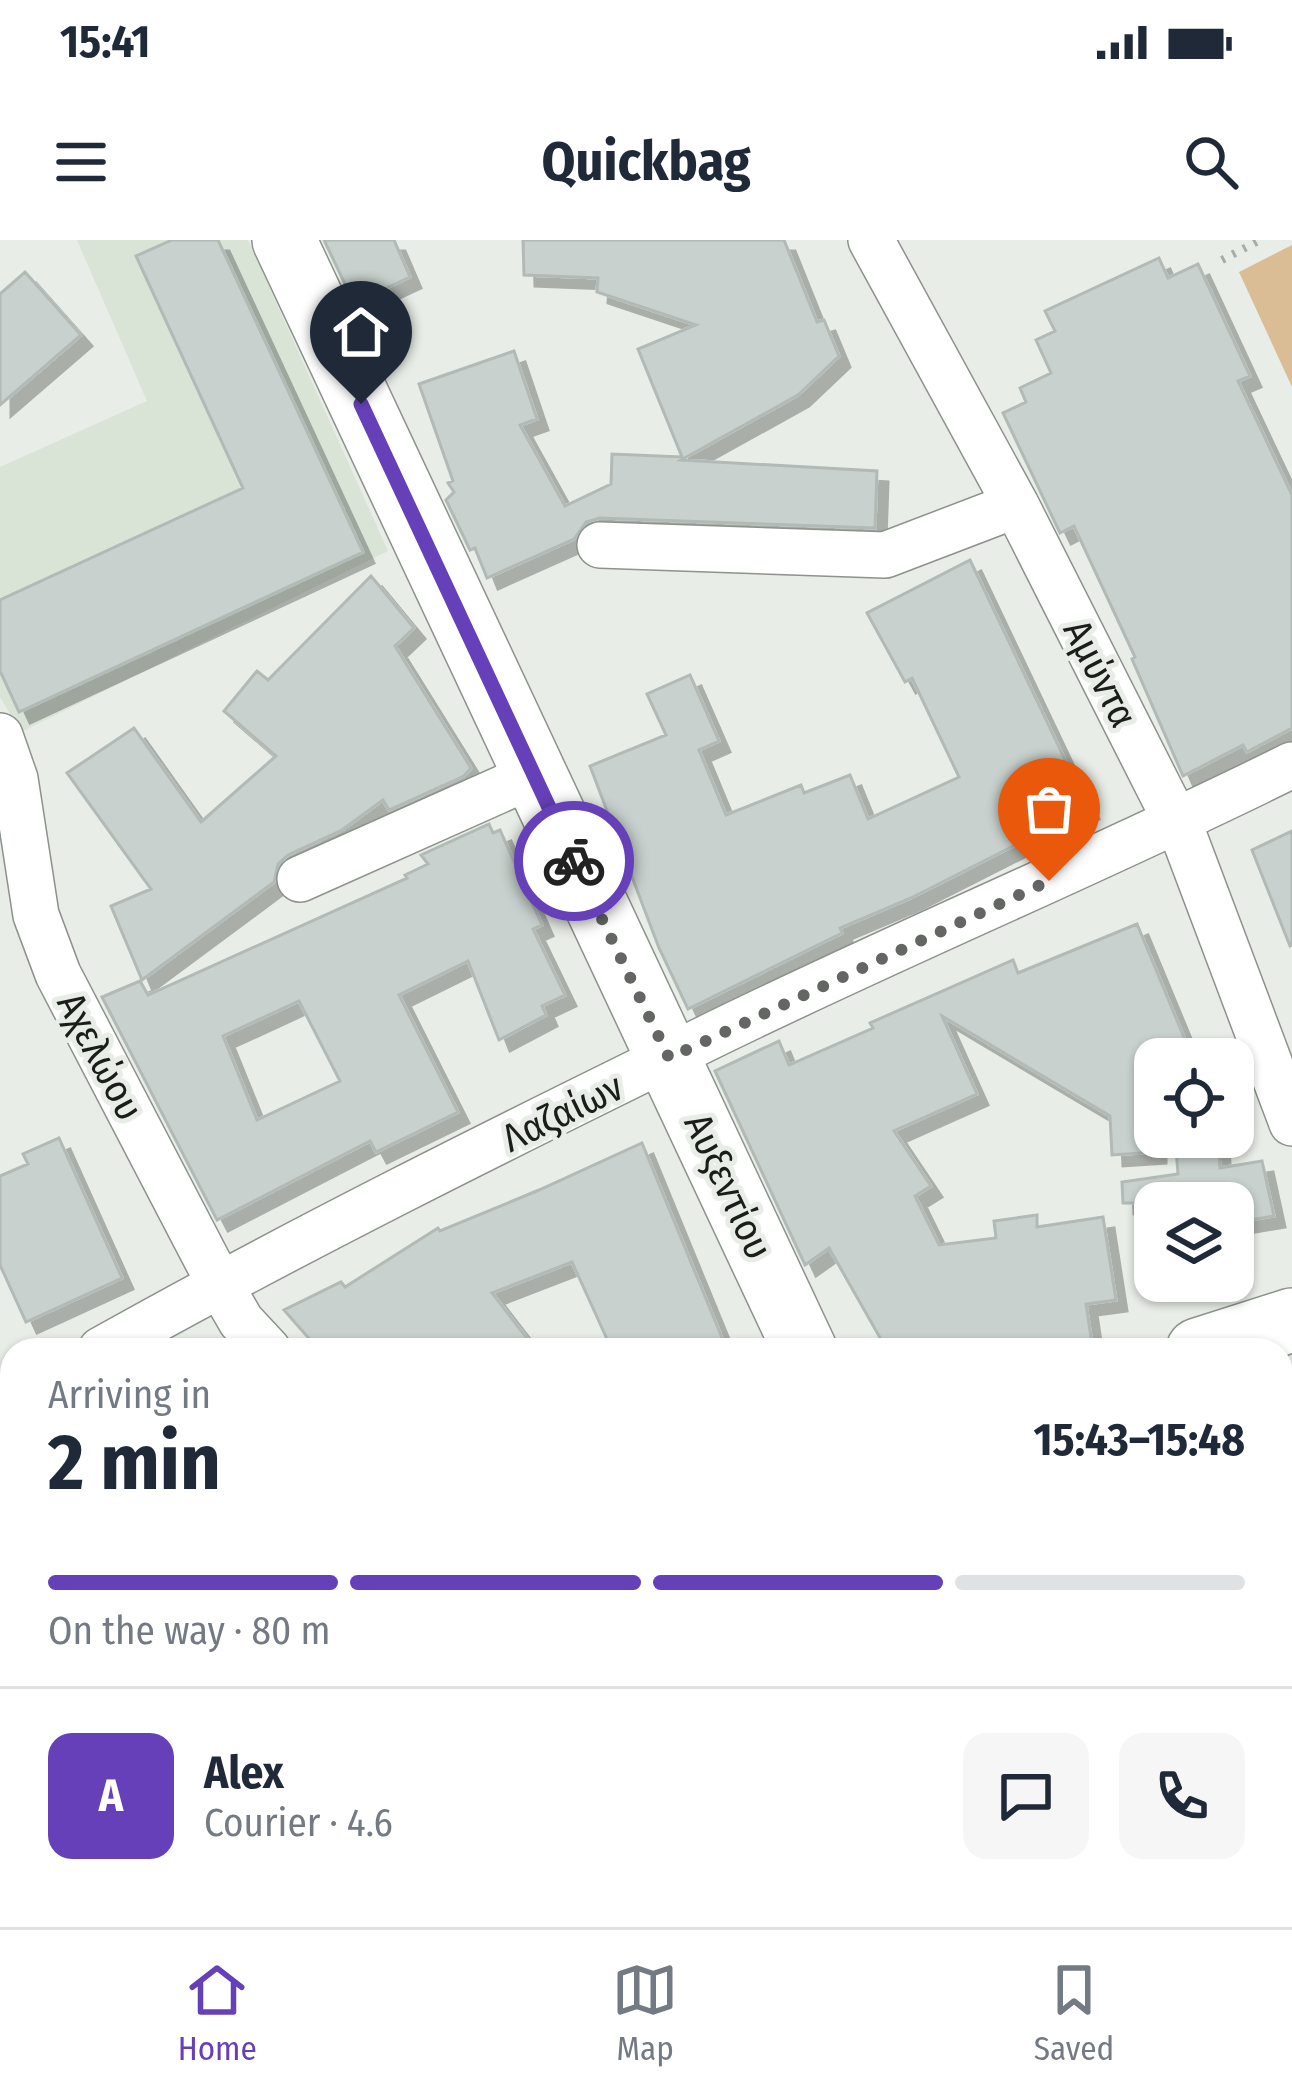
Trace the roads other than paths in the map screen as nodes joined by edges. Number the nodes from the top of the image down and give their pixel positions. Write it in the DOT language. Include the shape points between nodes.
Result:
graph roads {
  1 [pos="284,240"];
  2 [pos="871,240"];
  3 [pos="1016,505"];
  4 [pos="600,545"];
  5 [pos="0,736"];
  6 [pos="1292,765"];
  7 [pos="533,775"];
  8 [pos="1177,823"];
  9 [pos="300,879"];
  10 [pos="669,1058"];
  11 [pos="1292,1123"];
  12 [pos="219,1283"];
  13 [pos="1292,1320"];
  14 [pos="121,1338"];
  15 [pos="257,1338"];
  16 [pos="800,1338"];
  17 [pos="1236,1338"];
  1 -- 7 [label="street, Αυξεντίου"];
  2 -- 3 [label="street, Αμύντα"];
  3 -- 4 [label="street" via="885,555"];
  3 -- 8 [label="street, Αμύντα"];
  5 -- 12 [label="street, Αχελώου" via="15,779 36,916 58,974"];
  6 -- 8 [label="street, Λαζαίων"];
  7 -- 9 [label="street"];
  7 -- 10 [label="street, Αυξεντίου"];
  8 -- 10 [label="street, Λαζαίων"];
  8 -- 11 [label="street, Αμύντα"];
  10 -- 12 [label="street, Λαζαίων"];
  10 -- 16 [label="street, Αυξεντίου"];
  12 -- 14 [label="street, Λαζαίων"];
  12 -- 15 [label="street, Αχελώου"];
  13 -- 17 [label="street"];
}
